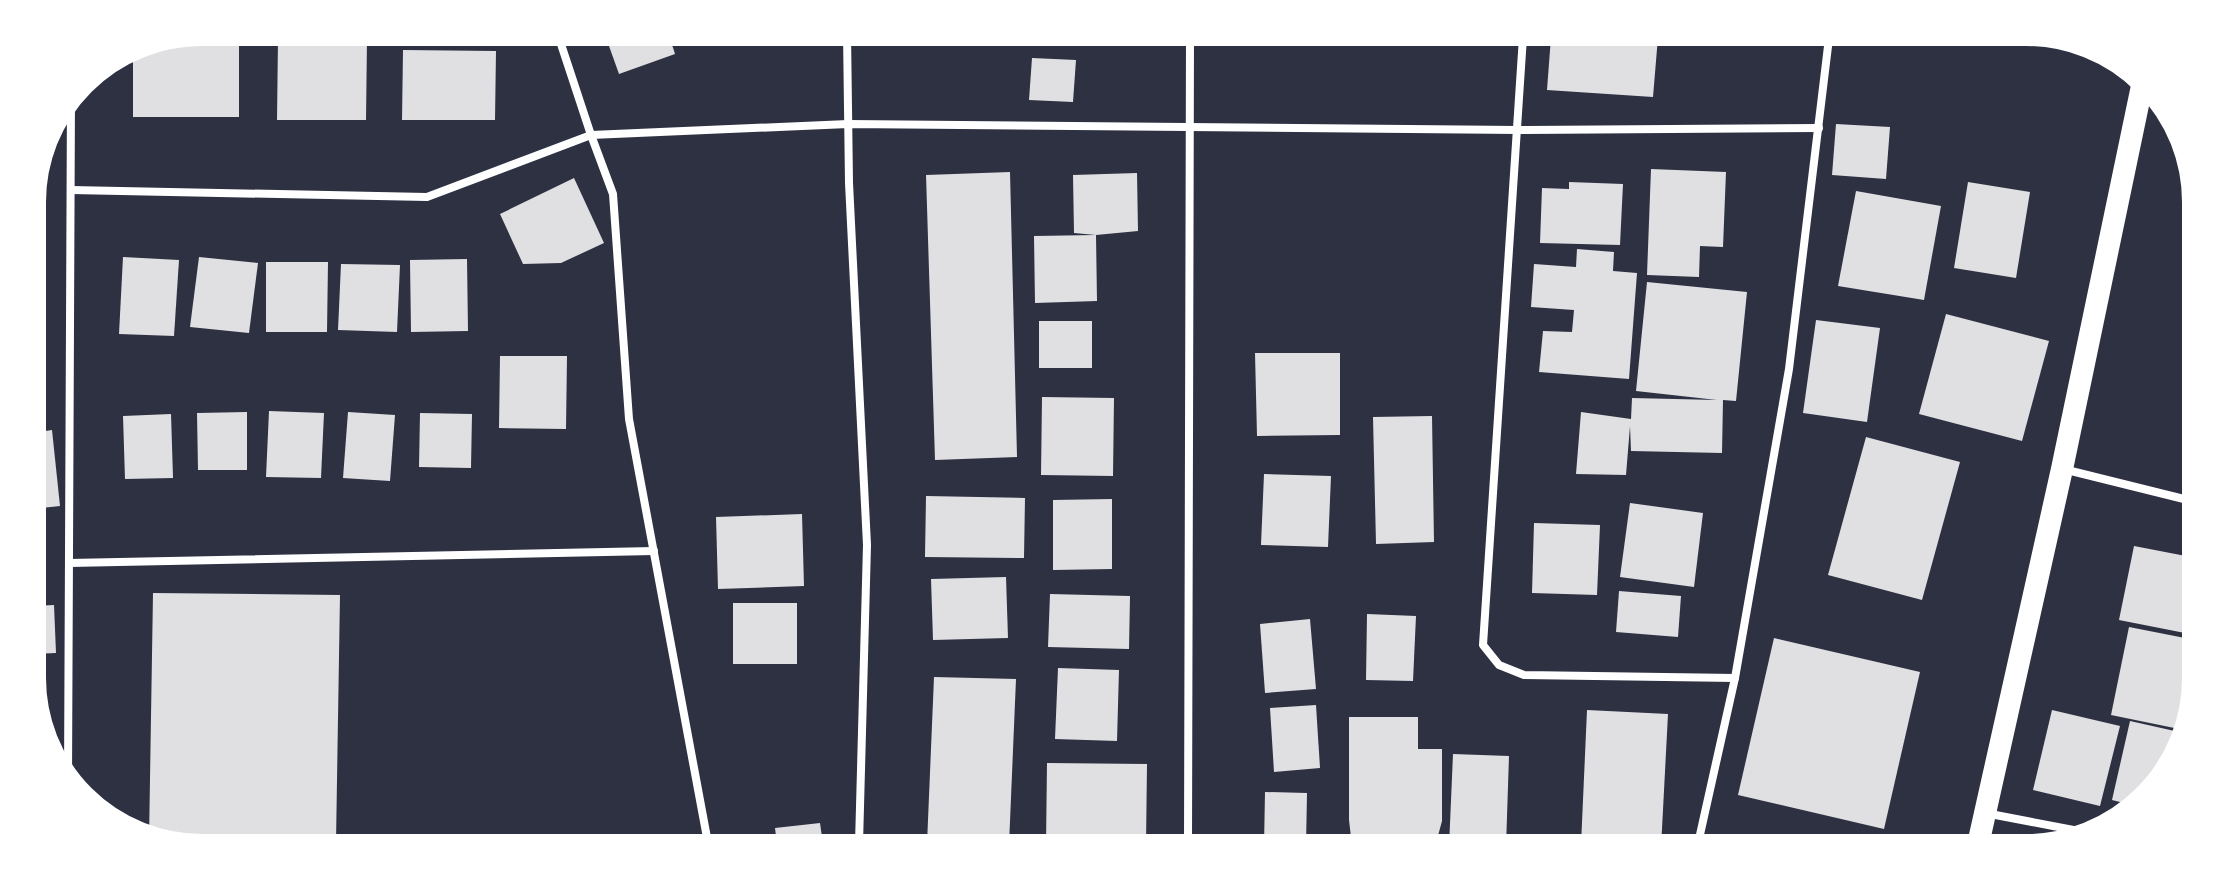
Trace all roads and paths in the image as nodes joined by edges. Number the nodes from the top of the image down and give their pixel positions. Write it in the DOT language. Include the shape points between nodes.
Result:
graph roads {
  1 [pos="561,44"];
  2 [pos="847,44"];
  3 [pos="1190,44"];
  4 [pos="1523,44"];
  5 [pos="1828,44"];
  6 [pos="2140,93"];
  7 [pos="71,114"];
  8 [pos="848,124"];
  9 [pos="1189,127"];
  10 [pos="1819,128"];
  11 [pos="1518,130"];
  12 [pos="591,135"];
  13 [pos="71,190"];
  14 [pos="2062,469"];
  15 [pos="2184,499"];
  16 [pos="654,551"];
  17 [pos="69,563"];
  18 [pos="1735,678"];
  19 [pos="68,761"];
  20 [pos="1984,812"];
  21 [pos="2071,829"];
  22 [pos="707,836"];
  23 [pos="859,836"];
  24 [pos="1188,836"];
  25 [pos="1700,836"];
  26 [pos="1979,836"];
  1 -- 12 [label="street"];
  2 -- 8 [label="street"];
  3 -- 9 [label="street"];
  4 -- 11 [label="street"];
  5 -- 10 [label="street"];
  6 -- 14 [label="highway"];
  7 -- 13 [label="street"];
  8 -- 9 [label="street"];
  8 -- 12 [label="street"];
  8 -- 23 [label="street" via="867,545"];
  9 -- 11 [label="street"];
  9 -- 24 [label="street"];
  10 -- 11 [label="street"];
  10 -- 18 [label="street" via="1789,369"];
  11 -- 18 [label="street" via="1483,645 1499,665 1524,675"];
  12 -- 13 [label="street" via="427,197"];
  12 -- 16 [label="street" via="613,194 629,419"];
  13 -- 17 [label="street"];
  14 -- 15 [label="street"];
  14 -- 20 [label="highway"];
  16 -- 17 [label="street"];
  16 -- 22 [label="street"];
  17 -- 19 [label="street"];
  18 -- 25 [label="street"];
  20 -- 21 [label="street"];
  20 -- 26 [label="highway"];
}
